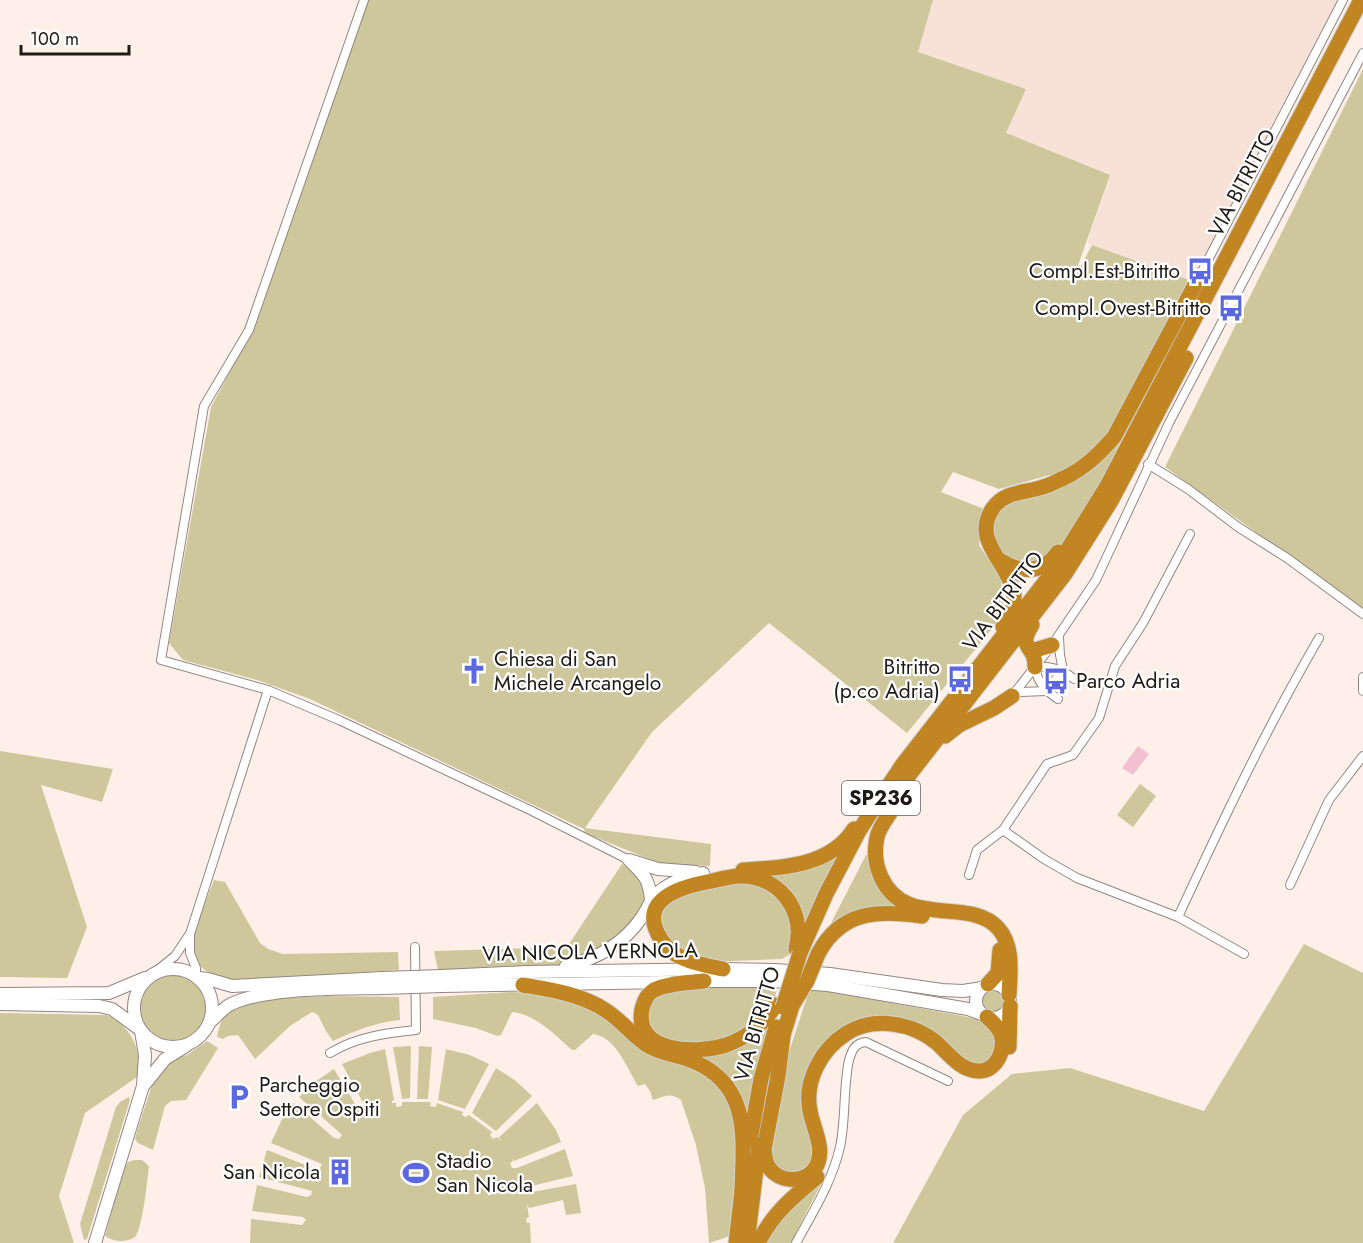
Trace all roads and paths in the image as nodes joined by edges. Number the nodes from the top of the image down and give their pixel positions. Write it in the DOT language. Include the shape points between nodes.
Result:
graph roads {
  1 [pos="364,0"];
  2 [pos="1343,0"];
  3 [pos="1361,0"];
  4 [pos="1363,20"];
  5 [pos="1363,53"];
  6 [pos="1196,283"];
  7 [pos="1125,451"];
  8 [pos="1148,464"];
  9 [pos="1190,534"];
  10 [pos="1076,557"];
  11 [pos="998,560"];
  12 [pos="1363,614"];
  13 [pos="1319,638"];
  14 [pos="1056,639"];
  15 [pos="1032,651"];
  16 [pos="987,658"];
  17 [pos="1035,667"];
  18 [pos="1063,670"];
  19 [pos="1363,677"];
  20 [pos="1074,679"];
  21 [pos="267,690"];
  22 [pos="1046,691"];
  23 [pos="1363,691"];
  24 [pos="1012,696"];
  25 [pos="1058,699"];
  26 [pos="931,728"];
  27 [pos="1363,756"];
  28 [pos="901,786"];
  29 [pos="1003,830"];
  30 [pos="630,860"];
  31 [pos="703,873"];
  32 [pos="969,875"];
  33 [pos="1290,885"];
  34 [pos="651,900"];
  35 [pos="1178,918"];
  36 [pos="190,934"];
  37 [pos="415,946"];
  38 [pos="1244,954"];
  39 [pos="804,955"];
  40 [pos="723,969"];
  41 [pos="152,974"];
  42 [pos="197,977"];
  43 [pos="525,978"];
  44 [pos="704,981"];
  45 [pos="384,983"];
  46 [pos="985,986"];
  47 [pos="0,994"];
  48 [pos="1009,1000"];
  49 [pos="0,1004"];
  50 [pos="784,1006"];
  51 [pos="985,1015"];
  52 [pos="210,1022"];
  53 [pos="139,1029"];
  54 [pos="783,1036"];
  55 [pos="188,1044"];
  56 [pos="330,1053"];
  57 [pos="948,1082"];
  58 [pos="143,1086"];
  59 [pos="742,1193"];
  60 [pos="95,1243"];
  61 [pos="736,1243"];
  62 [pos="747,1243"];
  63 [pos="758,1243"];
  64 [pos="796,1243"];
  1 -- 21 [label="street" via="249,330 204,406 161,660"];
  2 -- 6 [label="street"];
  3 -- 7 [label="highway, VIA BITRITTO / SP236"];
  4 -- 10 [label="highway, VIA BITRITTO / SP236" via="1131,464"];
  5 -- 8 [label="street"];
  6 -- 11 [label="highway" via="1108,444 1083,468 1042,487 1002,499 993,509 985,535"];
  7 -- 11 [label="highway" via="1054,559 1027,570"];
  7 -- 16 [label="highway, VIA BITRITTO / SP236" via="1056,568"];
  8 -- 12 [label="street"];
  8 -- 14 [label="street" via="1096,580"];
  9 -- 29 [label="street" via="1116,666 1100,718 1073,755 1047,764"];
  10 -- 15 [label="highway" via="1059,590 1027,633 1025,642"];
  10 -- 28 [label="highway, VIA BITRITTO / SP236"];
  11 -- 16 [label="highway" via="1012,583 1013,606 989,644"];
  13 -- 35 [label="street" via="1251,760"];
  14 -- 15 [label="highway"];
  14 -- 17 [label="street"];
  14 -- 18 [label="street"];
  15 -- 17 [label="highway"];
  16 -- 26 [label="highway, VIA BITRITTO / SP236"];
  17 -- 18 [label="street"];
  17 -- 22 [label="street"];
  17 -- 24 [label="street"];
  18 -- 20 [label="street"];
  18 -- 22 [label="street"];
  19 -- 23 [label="street"];
  21 -- 30 [label="street" via="349,725"];
  21 -- 36 [label="street"];
  22 -- 24 [label="street"];
  22 -- 25 [label="street"];
  24 -- 28 [label="highway" via="951,730 914,776"];
  26 -- 31 [label="highway" via="916,737 851,833 825,854 789,867"];
  26 -- 39 [label="highway, VIA BITRITTO / SP236" via="859,831 826,894"];
  27 -- 33 [label="street" via="1329,800"];
  28 -- 39 [label="highway, VIA BITRITTO / SP236" via="855,860"];
  28 -- 48 [label="highway" via="876,844 883,881 893,895 907,904 982,918 998,928 1008,946"];
  29 -- 32 [label="street" via="977,850"];
  29 -- 35 [label="street" via="1077,878"];
  30 -- 31 [label="main road" via="658,869"];
  30 -- 34 [label="main road" via="650,884"];
  31 -- 34 [label="main road" via="663,888"];
  34 -- 43 [label="main road" via="632,930 599,956"];
  35 -- 38 [label="street"];
  36 -- 41 [label="street" via="176,956"];
  36 -- 42 [label="street" via="190,953"];
  37 -- 56 [label="street" via="416,1030 356,1040"];
  39 -- 40 [label="highway" via="791,903 769,883 740,876 687,886 667,895 653,915 660,939 684,960"];
  39 -- 46 [label="highway" via="853,919 867,914 897,912 970,922 991,931 1000,946 999,973"];
  39 -- 50 [label="highway, VIA BITRITTO / SP236, bridge"];
  39 -- 50 [label="highway, VIA BITRITTO / SP236, bridge" via="790,981"];
  40 -- 43 [label="main road, VIA NICOLA VERNOLA"];
  40 -- 46 [label="main road, VIA NICOLA VERNOLA" via="830,974 942,990"];
  41 -- 42 [label="main road" via="176,969"];
  41 -- 47 [label="main road" via="109,993"];
  41 -- 53 [label="main road" via="135,995 133,1006"];
  42 -- 45 [label="main road, VIA NICOLA VERNOLA" via="242,986"];
  42 -- 52 [label="main road" via="210,994"];
  43 -- 44 [label="main road, VIA NICOLA VERNOLA"];
  43 -- 45 [label="main road, VIA NICOLA VERNOLA, bridge"];
  43 -- 59 [label="highway" via="590,1002 655,1050 695,1062 724,1082 735,1100 744,1132"];
  44 -- 50 [label="highway" via="665,986 648,995 641,1016 649,1037 677,1049 708,1049 754,1030"];
  44 -- 51 [label="main road, VIA NICOLA VERNOLA" via="828,985"];
  45 -- 52 [label="main road, VIA NICOLA VERNOLA" via="257,996 228,1006"];
  46 -- 48 [label="main road" via="999,984 1007,990"];
  46 -- 51 [label="main road" via="978,992 976,1004"];
  48 -- 51 [label="main road" via="1003,1015"];
  48 -- 63 [label="highway" via="1010,1045 997,1072 989,1076 961,1073 924,1042 896,1031 855,1036 836,1052 816,1090 827,1151 823,1170 783,1205"];
  49 -- 53 [label="main road" via="99,1006 112,1009"];
  50 -- 54 [label="highway, VIA BITRITTO / SP236"];
  50 -- 59 [label="highway, VIA BITRITTO / SP236" via="761,1079"];
  51 -- 54 [label="highway" via="996,1025 1002,1046 994,1065 987,1070 967,1068 924,1034 904,1026 867,1025 841,1037 821,1059 809,1090 819,1146 817,1165 794,1180 776,1175 769,1168 764,1149"];
  52 -- 55 [label="main road"];
  53 -- 55 [label="main road" via="162,1046"];
  53 -- 58 [label="main road" via="145,1055"];
  54 -- 62 [label="highway, VIA BITRITTO / SP236" via="762,1124"];
  55 -- 58 [label="main road" via="158,1066"];
  57 -- 64 [label="street" via="866,1042 859,1042 852,1049 840,1146 830,1180"];
  58 -- 60 [label="main road"];
  59 -- 61 [label="highway, VIA BITRITTO / SP236"];
}
